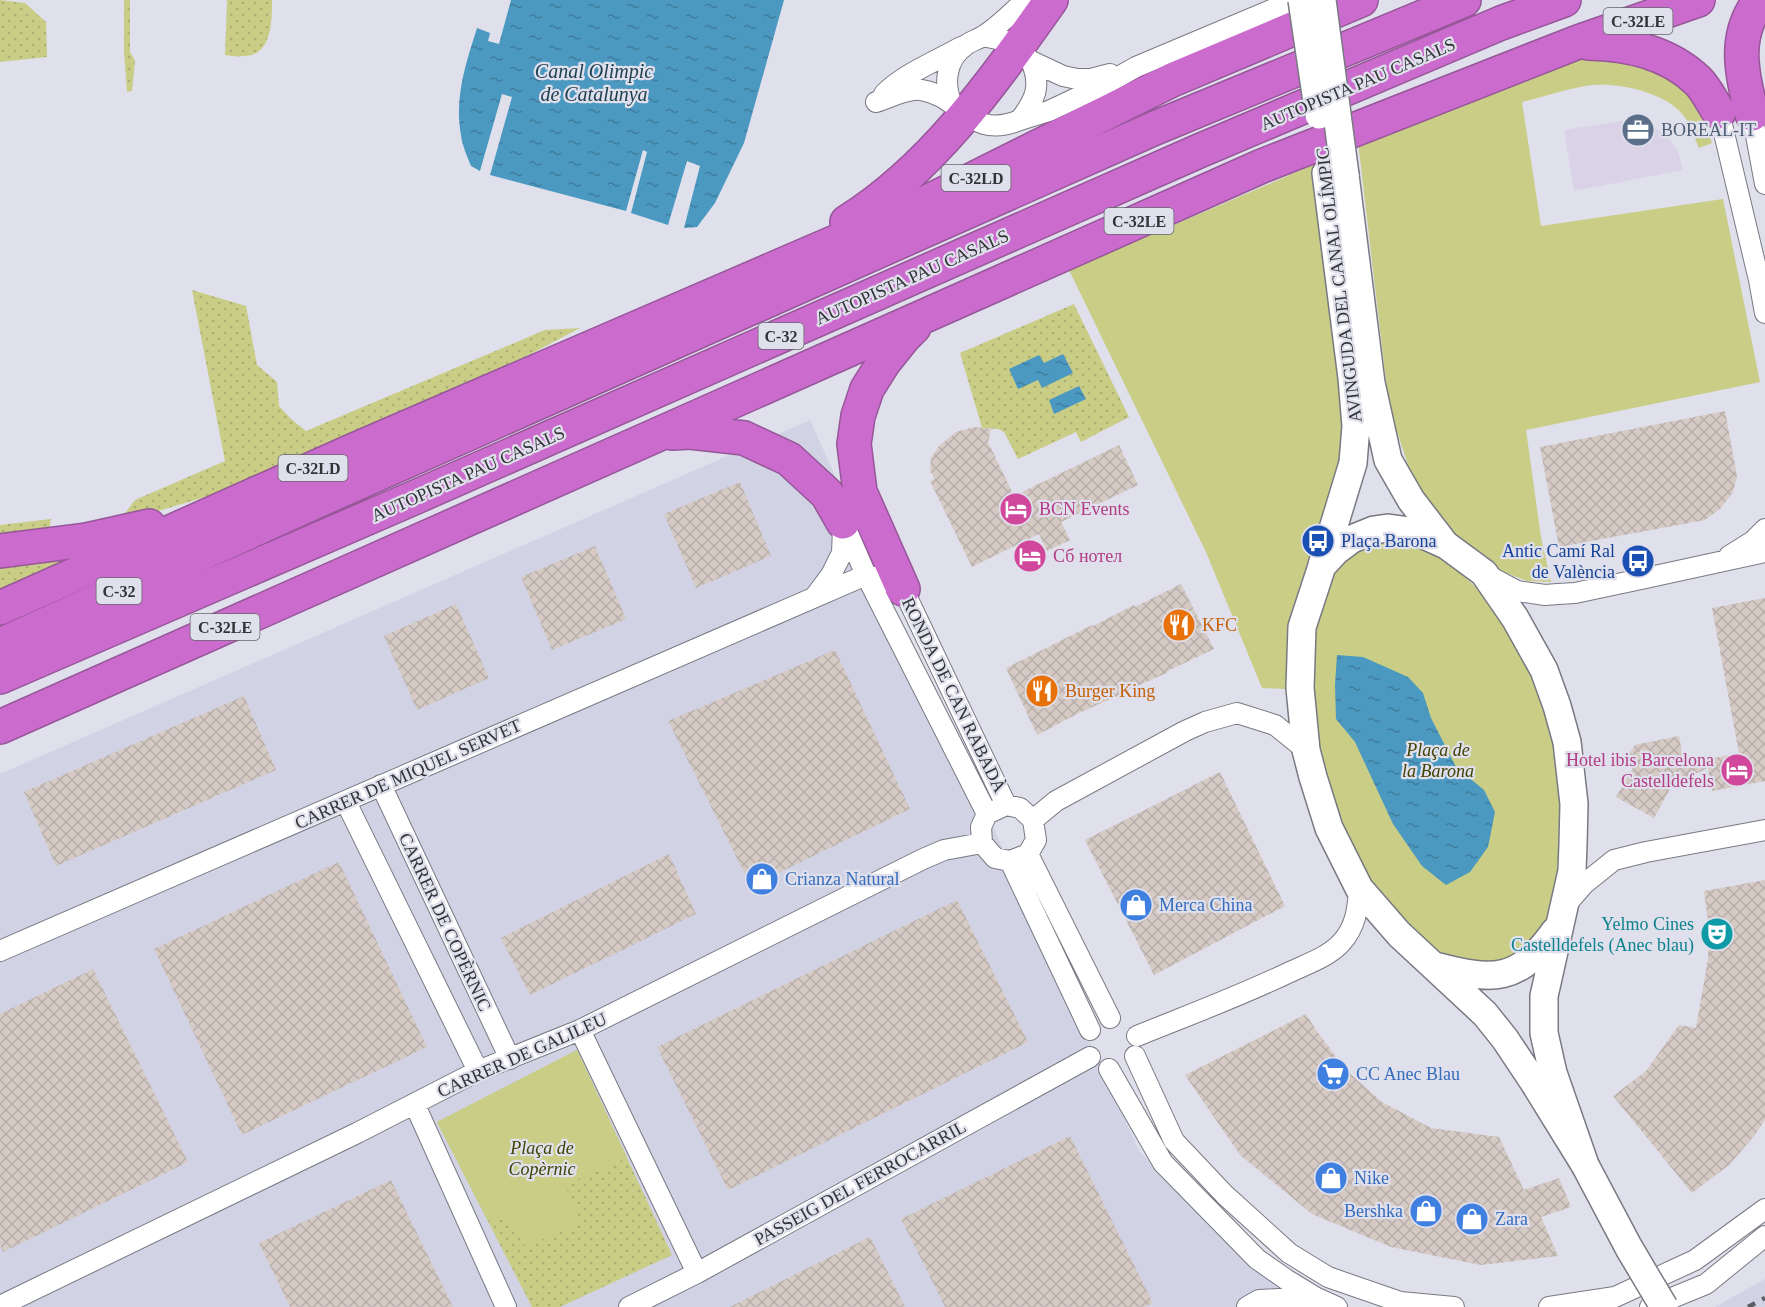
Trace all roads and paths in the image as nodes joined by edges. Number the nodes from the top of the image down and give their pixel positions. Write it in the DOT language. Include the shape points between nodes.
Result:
graph roads {
  1 [pos="1026,0"];
  2 [pos="1051,0"];
  3 [pos="1295,0"];
  4 [pos="1302,0"];
  5 [pos="1322,0"];
  6 [pos="1361,0"];
  7 [pos="1464,0"];
  8 [pos="1564,0"];
  9 [pos="1698,0"];
  10 [pos="1760,0"];
  11 [pos="983,36"];
  12 [pos="1578,42"];
  13 [pos="964,46"];
  14 [pos="1024,55"];
  15 [pos="1136,67"];
  16 [pos="958,110"];
  17 [pos="1719,112"];
  18 [pos="1752,114"];
  19 [pos="1020,120"];
  20 [pos="1335,174"];
  21 [pos="1765,184"];
  22 [pos="744,281"];
  23 [pos="1763,294"];
  24 [pos="1765,313"];
  25 [pos="927,316"];
  26 [pos="662,434"];
  27 [pos="216,512"];
  28 [pos="843,522"];
  29 [pos="1765,530"];
  30 [pos="1446,545"];
  31 [pos="0,551"];
  32 [pos="1765,552"];
  33 [pos="1721,562"];
  34 [pos="1322,566"];
  35 [pos="1484,573"];
  36 [pos="866,575"];
  37 [pos="903,589"];
  38 [pos="816,595"];
  39 [pos="0,608"];
  40 [pos="0,645"];
  41 [pos="0,677"];
  42 [pos="0,727"];
  43 [pos="1306,750"];
  44 [pos="381,785"];
  45 [pos="346,802"];
  46 [pos="1006,805"];
  47 [pos="987,814"];
  48 [pos="1033,820"];
  49 [pos="1765,830"];
  50 [pos="982,843"];
  51 [pos="1019,858"];
  52 [pos="1359,888"];
  53 [pos="1562,915"];
  54 [pos="0,951"];
  55 [pos="1434,966"];
  56 [pos="1110,1017"];
  57 [pos="580,1030"];
  58 [pos="1090,1030"];
  59 [pos="1137,1036"];
  60 [pos="1135,1056"];
  61 [pos="1090,1057"];
  62 [pos="510,1059"];
  63 [pos="1109,1069"];
  64 [pos="478,1071"];
  65 [pos="414,1105"];
  66 [pos="1585,1165"];
  67 [pos="1765,1209"];
  68 [pos="1765,1236"];
  69 [pos="697,1273"];
  70 [pos="1316,1297"];
  71 [pos="0,1306"];
  72 [pos="634,1306"];
  73 [pos="506,1307"];
  74 [pos="1247,1307"];
  75 [pos="1337,1307"];
  76 [pos="1454,1307"];
  77 [pos="1549,1307"];
  78 [pos="1650,1307"];
  79 [pos="1664,1307"];
  1 -- 11 [label="street"];
  2 -- 14 [label="highway"];
  3 -- 15 [label="street"];
  4 -- 20 [label="street, AVINGUDA DEL CANAL OLÍMPIC, bridge"];
  5 -- 20 [label="street, AVINGUDA DEL CANAL OLÍMPIC, bridge"];
  6 -- 22 [label="highway, C-32LD" via="1172,80 919,206"];
  7 -- 40 [label="highway, AUTOPISTA PAU CASALS / C-32" via="1155,128"];
  8 -- 41 [label="highway, AUTOPISTA PAU CASALS / C-32" via="1199,151"];
  9 -- 12 [label="highway, C-32LE"];
  10 -- 18 [label="highway" via="1750,15 1741,49"];
  11 -- 13 [label="street"];
  11 -- 14 [label="street" via="1006,42"];
  12 -- 17 [label="highway" via="1643,49 1675,63 1699,82"];
  12 -- 25 [label="highway, C-32LE" via="1262,166"];
  13 -- 16 [label="street" via="948,71 948,90"];
  13 -- 16 [label="street" via="890,88 876,102 921,90 940,96"];
  14 -- 15 [label="street" via="1063,76 1077,79"];
  14 -- 16 [label="highway"];
  14 -- 19 [label="street" via="1035,70 1037,84 1036,94"];
  15 -- 19 [label="street" via="1049,111"];
  16 -- 19 [label="street" via="990,126 1002,127"];
  16 -- 22 [label="highway" via="920,165 870,207"];
  17 -- 23 [label="street"];
  18 -- 21 [label="street"];
  20 -- 30 [label="street, AVINGUDA DEL CANAL OLÍMPIC" via="1388,460 1411,500"];
  20 -- 34 [label="street, AVINGUDA DEL CANAL OLÍMPIC" via="1356,441 1349,480"];
  22 -- 27 [label="highway, C-32LD"];
  23 -- 24 [label="street"];
  25 -- 26 [label="highway, C-32LE"];
  25 -- 37 [label="highway" via="904,337 867,389 854,444 860,492"];
  26 -- 28 [label="highway" via="690,432 744,438 789,459 827,494"];
  26 -- 42 [label="highway, C-32LE"];
  27 -- 31 [label="highway" via="86,540"];
  27 -- 39 [label="highway, C-32LD"];
  28 -- 36 [label="street, RONDA DE CAN RABADÀ"];
  28 -- 38 [label="street" via="842,553"];
  29 -- 33 [label="street"];
  30 -- 34 [label="street" via="1418,532 1374,530 1352,539"];
  30 -- 35 [label="street"];
  32 -- 33 [label="street"];
  33 -- 35 [label="street" via="1545,595 1517,591"];
  34 -- 43 [label="street" via="1302,627 1300,688"];
  35 -- 53 [label="street" via="1544,670 1567,742 1574,804 1572,871"];
  36 -- 37 [label="street, RONDA DE CAN RABADÀ"];
  36 -- 38 [label="street, CARRER DE MIQUEL SERVET"];
  36 -- 47 [label="street, RONDA DE CAN RABADÀ"];
  37 -- 46 [label="street, RONDA DE CAN RABADÀ"];
  38 -- 44 [label="street, CARRER DE MIQUEL SERVET"];
  43 -- 48 [label="street" via="1275,725 1237,713 1175,736 1056,801"];
  43 -- 52 [label="street" via="1329,828"];
  44 -- 45 [label="street, CARRER DE MIQUEL SERVET"];
  44 -- 62 [label="street, CARRER DE COPÈRNIC"];
  45 -- 54 [label="street, CARRER DE MIQUEL SERVET"];
  45 -- 64 [label="street, CARRER DE COPÈRNIC"];
  46 -- 47 [label="street, RONDA DE CAN RABADÀ"];
  46 -- 48 [label="street, RONDA DE CAN RABADÀ" via="1020,808"];
  47 -- 50 [label="street, RONDA DE CAN RABADÀ" via="981,827"];
  48 -- 51 [label="street" via="1036,840"];
  49 -- 53 [label="street" via="1614,860 1584,884"];
  50 -- 51 [label="street" via="995,858"];
  50 -- 57 [label="street, CARRER DE GALILEU" via="944,850 923,859"];
  51 -- 56 [label="street"];
  51 -- 58 [label="street"];
  52 -- 55 [label="street" via="1399,934"];
  52 -- 59 [label="street" via="1351,930 1324,956 1250,991"];
  53 -- 55 [label="street" via="1533,959 1518,969 1493,976 1469,975"];
  53 -- 66 [label="street" via="1544,996 1544,1033 1552,1073"];
  55 -- 66 [label="street" via="1485,1014 1504,1039"];
  56 -- 58 [label="street"];
  56 -- 59 [label="street" via="1130,1023"];
  57 -- 62 [label="street, CARRER DE GALILEU"];
  57 -- 69 [label="street"];
  58 -- 61 [label="street" via="1086,1041"];
  59 -- 60 [label="street"];
  60 -- 63 [label="street" via="1122,1068"];
  60 -- 76 [label="street" via="1174,1140 1225,1196 1289,1253 1328,1277 1400,1302"];
  61 -- 63 [label="street"];
  61 -- 69 [label="street, PASSEIG DEL FERROCARRIL"];
  62 -- 64 [label="street, CARRER DE GALILEU"];
  63 -- 70 [label="street" via="1163,1163 1257,1260"];
  64 -- 65 [label="street, CARRER DE GALILEU"];
  65 -- 71 [label="street, CARRER DE GALILEU"];
  65 -- 73 [label="street"];
  66 -- 79 [label="street, bridge"];
  67 -- 77 [label="street" via="1695,1260 1615,1297"];
  68 -- 78 [label="street" via="1706,1284"];
  69 -- 72 [label="street, PASSEIG DEL FERROCARRIL"];
  70 -- 74 [label="street" via="1259,1300"];
  70 -- 75 [label="street"];
}
